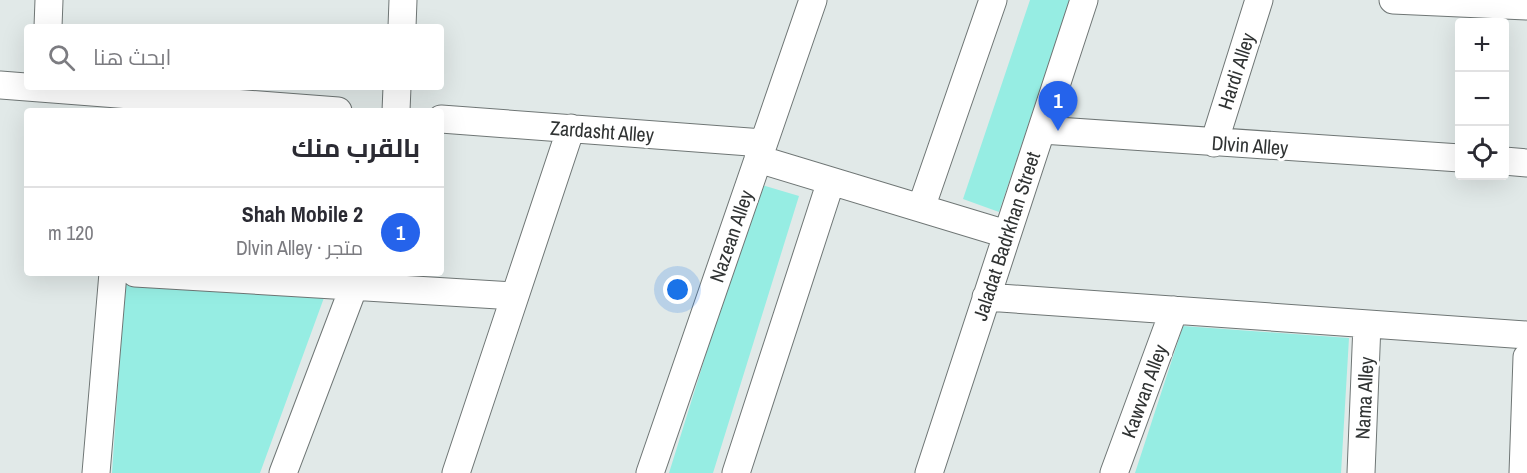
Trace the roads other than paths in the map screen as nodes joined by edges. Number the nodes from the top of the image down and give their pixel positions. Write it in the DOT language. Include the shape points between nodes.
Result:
graph roads {
  1 [pos="49,0"];
  2 [pos="403,0"];
  3 [pos="813,0"];
  4 [pos="993,0"];
  5 [pos="1084,0"];
  6 [pos="1259,0"];
  7 [pos="1393,0"];
  8 [pos="1527,1"];
  9 [pos="1527,6"];
  10 [pos="48,24"];
  11 [pos="402,24"];
  12 [pos="0,85"];
  13 [pos="24,87"];
  14 [pos="55,90"];
  15 [pos="398,90"];
  16 [pos="127,103"];
  17 [pos="259,108"];
  18 [pos="396,108"];
  19 [pos="444,119"];
  20 [pos="572,128"];
  21 [pos="1041,130"];
  22 [pos="1214,142"];
  23 [pos="761,151"];
  24 [pos="1455,158"];
  25 [pos="1509,161"];
  26 [pos="1527,163"];
  27 [pos="831,181"];
  28 [pos="921,207"];
  29 [pos="1006,234"];
  30 [pos="113,276"];
  31 [pos="186,276"];
  32 [pos="354,286"];
  33 [pos="514,296"];
  34 [pos="986,297"];
  35 [pos="1174,310"];
  36 [pos="1368,324"];
  37 [pos="1527,335"];
  38 [pos="1527,357"];
  39 [pos="96,473"];
  40 [pos="284,473"];
  41 [pos="456,473"];
  42 [pos="650,473"];
  43 [pos="736,473"];
  44 [pos="929,473"];
  45 [pos="1114,473"];
  46 [pos="1361,473"];
  47 [pos="1523,473"];
  1 -- 10 [label="street"];
  2 -- 11 [label="street"];
  3 -- 23 [label="street, Nazean Alley"];
  4 -- 28 [label="street"];
  5 -- 21 [label="street, Jaladat Badrkhan Street"];
  6 -- 22 [label="street, Hardi Alley"];
  7 -- 9 [label="street"];
  8 -- 9 [label="street"];
  12 -- 13 [label="street"];
  14 -- 16 [label="street"];
  15 -- 18 [label="street"];
  16 -- 17 [label="street"];
  19 -- 20 [label="street, Zardasht Alley"];
  20 -- 23 [label="street, Zardasht Alley"];
  20 -- 33 [label="street"];
  21 -- 22 [label="street, Dlvin Alley"];
  21 -- 29 [label="street, Jaladat Badrkhan Street"];
  22 -- 24 [label="street, Dlvin Alley"];
  23 -- 27 [label="street, Zardasht Alley"];
  23 -- 42 [label="street, Nazean Alley"];
  25 -- 26 [label="street"];
  27 -- 28 [label="street, Zardasht Alley"];
  27 -- 43 [label="street"];
  28 -- 29 [label="street, Zardasht Alley"];
  29 -- 34 [label="street, Jaladat Badrkhan Street"];
  30 -- 39 [label="street"];
  31 -- 32 [label="street"];
  32 -- 33 [label="street"];
  32 -- 40 [label="street"];
  33 -- 41 [label="street"];
  34 -- 35 [label="street"];
  34 -- 44 [label="street, Jaladat Badrkhan Street"];
  35 -- 36 [label="street"];
  35 -- 45 [label="street, Kawvan Alley"];
  36 -- 37 [label="street"];
  36 -- 46 [label="street, Nama Alley"];
  38 -- 47 [label="street"];
}
